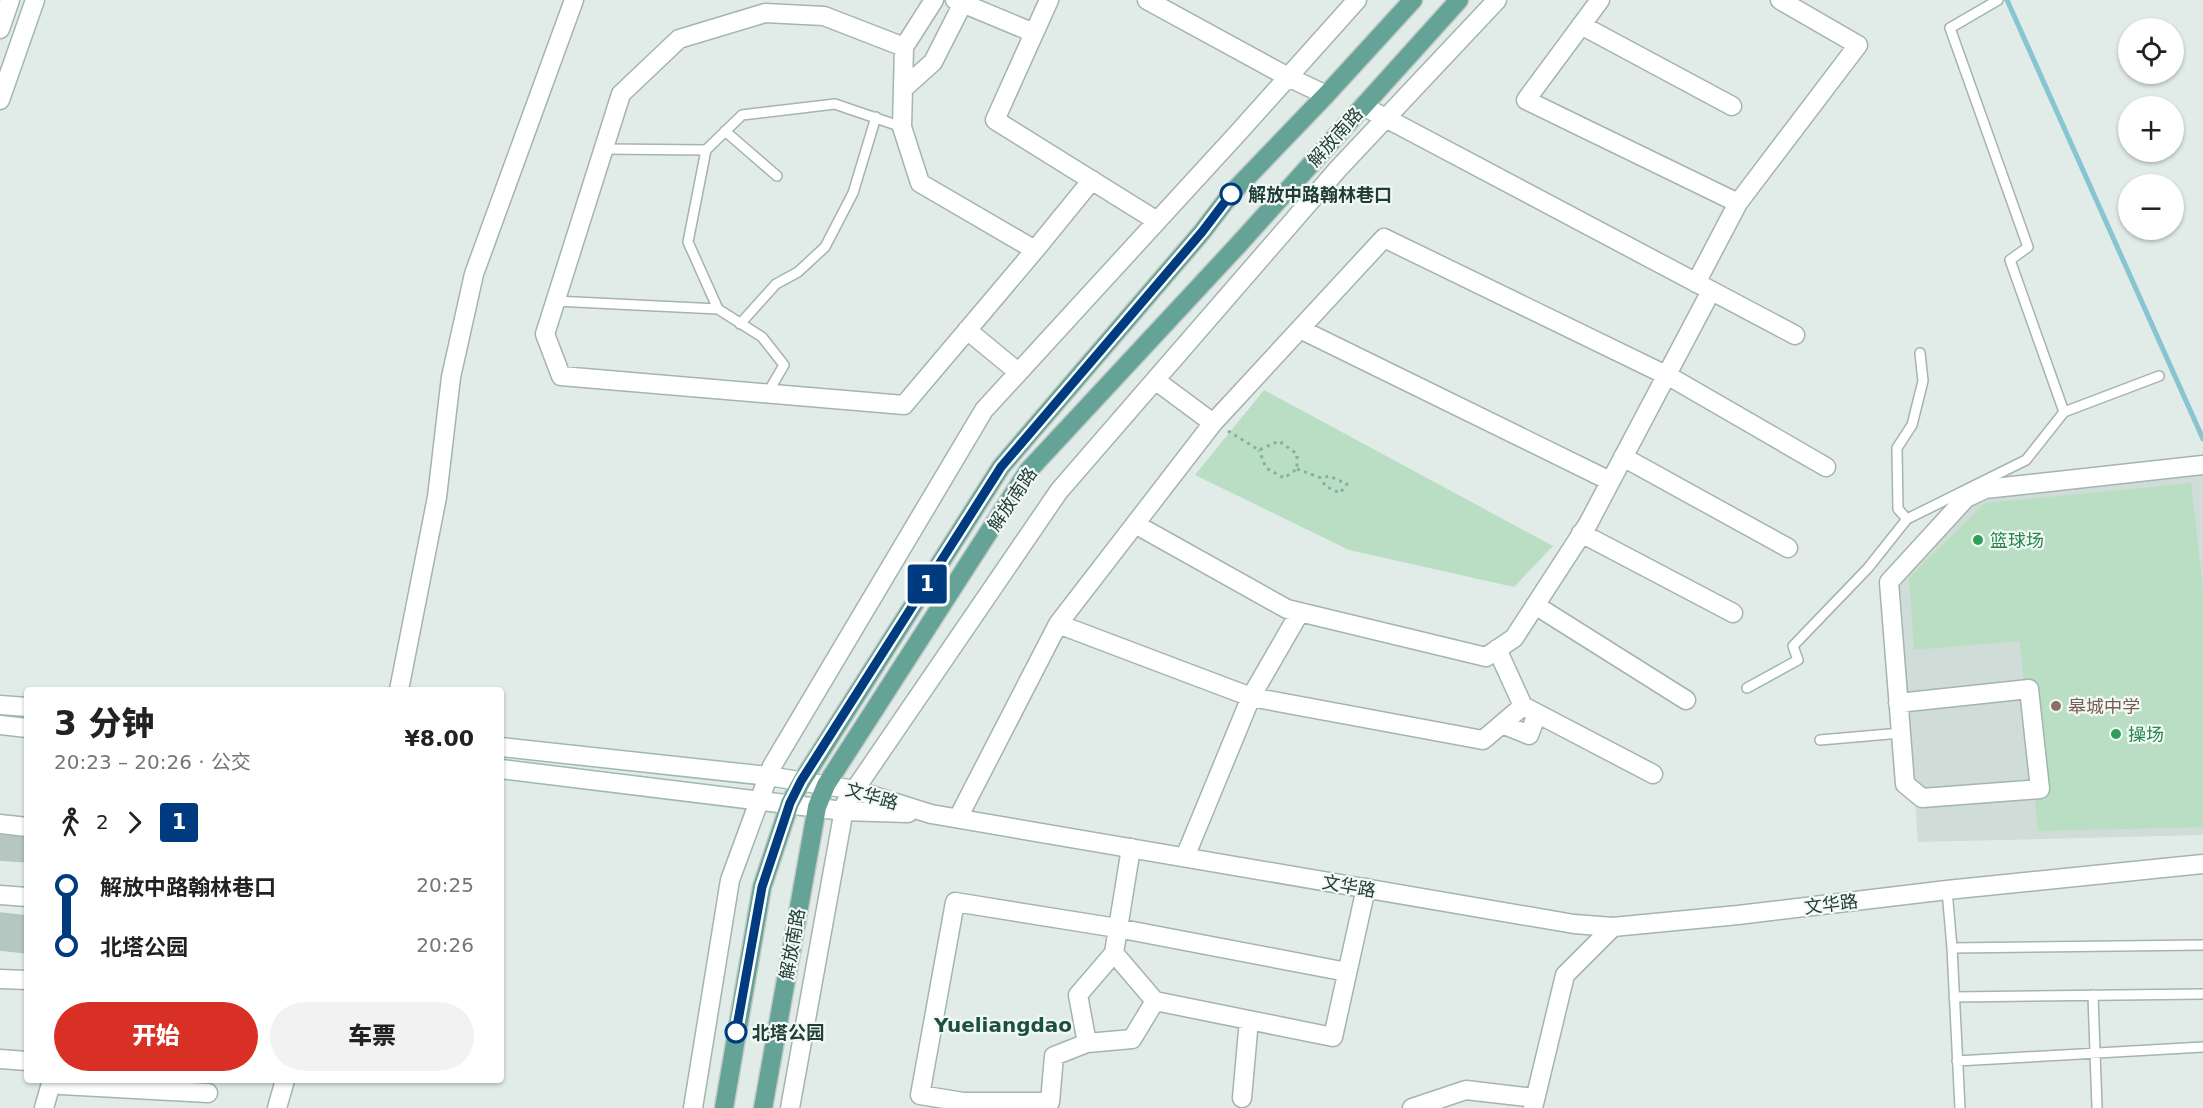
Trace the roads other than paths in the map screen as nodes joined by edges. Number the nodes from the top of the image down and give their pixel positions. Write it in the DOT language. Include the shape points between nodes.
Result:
graph roads {
  1 [pos="10,0"];
  2 [pos="35,0"];
  3 [pos="574,0"];
  4 [pos="934,0"];
  5 [pos="1049,0"];
  6 [pos="1147,0"];
  7 [pos="1357,0"];
  8 [pos="1413,0"];
  9 [pos="1459,0"];
  10 [pos="1497,0"];
  11 [pos="1600,0"];
  12 [pos="1780,0"];
  13 [pos="1996,1"];
  14 [pos="959,2"];
  15 [pos="1581,25"];
  16 [pos="0,29"];
  17 [pos="1034,33"];
  18 [pos="904,47"];
  19 [pos="1288,77"];
  20 [pos="903,89"];
  21 [pos="1326,95"];
  22 [pos="0,100"];
  23 [pos="1363,106"];
  24 [pos="1732,106"];
  25 [pos="876,117"];
  26 [pos="1386,117"];
  27 [pos="902,127"];
  28 [pos="725,131"];
  29 [pos="603,149"];
  30 [pos="706,150"];
  31 [pos="777,176"];
  32 [pos="1092,180"];
  33 [pos="1738,203"];
  34 [pos="1157,221"];
  35 [pos="1035,250"];
  36 [pos="1703,287"];
  37 [pos="555,301"];
  38 [pos="718,309"];
  39 [pos="740,324"];
  40 [pos="1300,329"];
  41 [pos="968,330"];
  42 [pos="1795,335"];
  43 [pos="1920,353"];
  44 [pos="1018,372"];
  45 [pos="1666,375"];
  46 [pos="2159,376"];
  47 [pos="1155,380"];
  48 [pos="767,394"];
  49 [pos="2064,412"];
  50 [pos="1213,423"];
  51 [pos="1623,457"];
  52 [pos="2202,465"];
  53 [pos="1826,467"];
  54 [pos="1610,481"];
  55 [pos="1907,519"];
  56 [pos="1134,524"];
  57 [pos="1581,533"];
  58 [pos="1788,548"];
  59 [pos="1535,605"];
  60 [pos="1300,612"];
  61 [pos="1733,613"];
  62 [pos="1058,624"];
  63 [pos="1497,649"];
  64 [pos="400,687"];
  65 [pos="1748,688"];
  66 [pos="1251,697"];
  67 [pos="1686,700"];
  68 [pos="1898,703"];
  69 [pos="0,705"];
  70 [pos="24,707"];
  71 [pos="1530,710"];
  72 [pos="1502,724"];
  73 [pos="0,725"];
  74 [pos="24,728"];
  75 [pos="1901,733"];
  76 [pos="1820,740"];
  77 [pos="504,747"];
  78 [pos="504,769"];
  79 [pos="1653,774"];
  80 [pos="768,776"];
  81 [pos="801,781"];
  82 [pos="826,785"];
  83 [pos="855,790"];
  84 [pos="760,800"];
  85 [pos="790,803"];
  86 [pos="817,807"];
  87 [pos="843,811"];
  88 [pos="931,814"];
  89 [pos="958,818"];
  90 [pos="0,825"];
  91 [pos="24,827"];
  92 [pos="1131,848"];
  93 [pos="1185,857"];
  94 [pos="2203,864"];
  95 [pos="1366,888"];
  96 [pos="1947,890"];
  97 [pos="0,895"];
  98 [pos="24,897"];
  99 [pos="1613,927"];
  100 [pos="1117,928"];
  101 [pos="2203,945"];
  102 [pos="1952,948"];
  103 [pos="1114,953"];
  104 [pos="1347,972"];
  105 [pos="0,979"];
  106 [pos="24,981"];
  107 [pos="2203,994"];
  108 [pos="2093,995"];
  109 [pos="1954,997"];
  110 [pos="1155,1001"];
  111 [pos="1249,1020"];
  112 [pos="1087,1043"];
  113 [pos="2203,1047"];
  114 [pos="2095,1053"];
  115 [pos="0,1059"];
  116 [pos="24,1061"];
  117 [pos="1957,1061"];
  118 [pos="51,1083"];
  119 [pos="60,1083"];
  120 [pos="284,1083"];
  121 [pos="208,1093"];
  122 [pos="1242,1098"];
  123 [pos="1534,1103"];
  124 [pos="44,1108"];
  125 [pos="277,1108"];
  126 [pos="693,1108"];
  127 [pos="724,1108"];
  128 [pos="763,1108"];
  129 [pos="790,1108"];
  130 [pos="1412,1108"];
  131 [pos="1960,1108"];
  132 [pos="2097,1108"];
  1 -- 16 [label="street"];
  2 -- 22 [label="street"];
  3 -- 64 [label="street" via="474,274 451,377 437,497"];
  4 -- 18 [label="street"];
  5 -- 17 [label="street"];
  6 -- 19 [label="street"];
  7 -- 19 [label="street"];
  8 -- 21 [label="main road, 解放南路"];
  9 -- 23 [label="main road, 解放南路"];
  10 -- 26 [label="street"];
  11 -- 15 [label="street"];
  12 -- 33 [label="street" via="1858,45"];
  13 -- 49 [label="lane" via="1950,28 2028,247 2010,260"];
  14 -- 17 [label="street"];
  14 -- 20 [label="street" via="933,62"];
  15 -- 24 [label="street"];
  15 -- 33 [label="street" via="1526,100"];
  17 -- 32 [label="street" via="995,120"];
  18 -- 20 [label="street"];
  18 -- 29 [label="street" via="824,16 765,13 679,39 621,94"];
  19 -- 21 [label="street"];
  19 -- 34 [label="street"];
  20 -- 27 [label="street"];
  21 -- 81 [label="main road, 解放南路" via="1231,194 1001,467"];
  23 -- 26 [label="street"];
  23 -- 82 [label="main road, 解放南路" via="1028,471"];
  25 -- 27 [label="lane"];
  25 -- 28 [label="lane" via="835,104 742,115"];
  25 -- 39 [label="lane" via="853,193 825,248 798,272 776,284"];
  26 -- 36 [label="street"];
  26 -- 47 [label="street"];
  27 -- 35 [label="street" via="920,183"];
  28 -- 30 [label="lane"];
  28 -- 31 [label="lane"];
  29 -- 30 [label="lane"];
  29 -- 37 [label="street"];
  30 -- 38 [label="lane" via="688,242"];
  32 -- 34 [label="street"];
  32 -- 35 [label="street"];
  33 -- 36 [label="street"];
  34 -- 44 [label="street"];
  35 -- 41 [label="street"];
  36 -- 42 [label="street"];
  36 -- 45 [label="street"];
  37 -- 38 [label="lane"];
  37 -- 48 [label="street" via="545,334 561,376"];
  38 -- 39 [label="lane"];
  39 -- 48 [label="lane" via="762,337 784,365"];
  40 -- 45 [label="street" via="1384,238"];
  40 -- 50 [label="street"];
  40 -- 54 [label="street"];
  41 -- 44 [label="street"];
  41 -- 48 [label="street" via="904,405"];
  43 -- 55 [label="lane" via="1923,381 1912,425 1897,448 1898,509"];
  44 -- 80 [label="street" via="984,410"];
  45 -- 51 [label="street"];
  45 -- 53 [label="street"];
  46 -- 49 [label="lane"];
  47 -- 50 [label="street"];
  47 -- 83 [label="street" via="1059,491"];
  49 -- 55 [label="lane" via="2026,460"];
  50 -- 56 [label="street"];
  51 -- 54 [label="street"];
  51 -- 58 [label="street"];
  52 -- 68 [label="street" via="1984,489 1966,498 1889,582"];
  54 -- 57 [label="street"];
  55 -- 65 [label="lane" via="1868,568 1793,645 1798,660"];
  56 -- 60 [label="street" via="1287,609"];
  56 -- 62 [label="street"];
  57 -- 59 [label="street"];
  57 -- 61 [label="street"];
  59 -- 63 [label="street" via="1514,638"];
  59 -- 67 [label="street"];
  60 -- 63 [label="street" via="1485,657"];
  60 -- 66 [label="street"];
  62 -- 66 [label="street"];
  62 -- 89 [label="street"];
  63 -- 71 [label="street"];
  66 -- 72 [label="street" via="1483,740"];
  66 -- 93 [label="street"];
  68 -- 75 [label="street"];
  68 -- 75 [label="street" via="2029,689 2040,789 1922,798 1905,784"];
  69 -- 70 [label="street"];
  71 -- 72 [label="street"];
  71 -- 72 [label="street" via="1529,735"];
  71 -- 79 [label="street"];
  73 -- 74 [label="street"];
  75 -- 76 [label="lane"];
  77 -- 80 [label="street, 文华路"];
  78 -- 84 [label="street"];
  80 -- 81 [label="street, 文华路"];
  80 -- 84 [label="street"];
  81 -- 82 [label="street, 文华路"];
  81 -- 85 [label="main road, 解放南路"];
  82 -- 83 [label="street, 文华路"];
  82 -- 86 [label="main road, 解放南路"];
  83 -- 87 [label="street"];
  83 -- 88 [label="street, 文华路"];
  84 -- 85 [label="street"];
  84 -- 126 [label="street" via="730,880"];
  85 -- 86 [label="street"];
  85 -- 127 [label="main road, 解放南路" via="762,887"];
  86 -- 87 [label="street"];
  86 -- 128 [label="main road, 解放南路"];
  87 -- 88 [label="street"];
  87 -- 129 [label="street"];
  88 -- 89 [label="street, 文华路"];
  89 -- 92 [label="street, 文华路"];
  90 -- 91 [label="street"];
  92 -- 93 [label="street, 文华路"];
  92 -- 100 [label="street"];
  93 -- 95 [label="street, 文华路"];
  94 -- 96 [label="street, 文华路"];
  95 -- 99 [label="street, 文华路" via="1574,924"];
  95 -- 104 [label="street"];
  96 -- 99 [label="street, 文华路"];
  96 -- 102 [label="lane"];
  97 -- 98 [label="street"];
  99 -- 123 [label="street" via="1565,975"];
  100 -- 103 [label="street"];
  100 -- 104 [label="street"];
  100 -- 112 [label="street" via="955,902 920,1095 963,1102 1050,1102 1054,1056"];
  101 -- 102 [label="lane"];
  102 -- 109 [label="lane"];
  103 -- 110 [label="street"];
  103 -- 112 [label="street" via="1078,995"];
  104 -- 111 [label="street" via="1333,1037"];
  105 -- 106 [label="street"];
  107 -- 108 [label="lane"];
  108 -- 109 [label="lane"];
  108 -- 114 [label="lane"];
  109 -- 117 [label="lane"];
  110 -- 111 [label="street"];
  110 -- 112 [label="street" via="1132,1040"];
  111 -- 122 [label="street"];
  113 -- 114 [label="lane"];
  114 -- 117 [label="lane"];
  114 -- 132 [label="lane"];
  115 -- 116 [label="street"];
  117 -- 131 [label="lane"];
  118 -- 124 [label="street"];
  119 -- 121 [label="street"];
  120 -- 125 [label="street"];
  123 -- 130 [label="street" via="1466,1090"];
}
